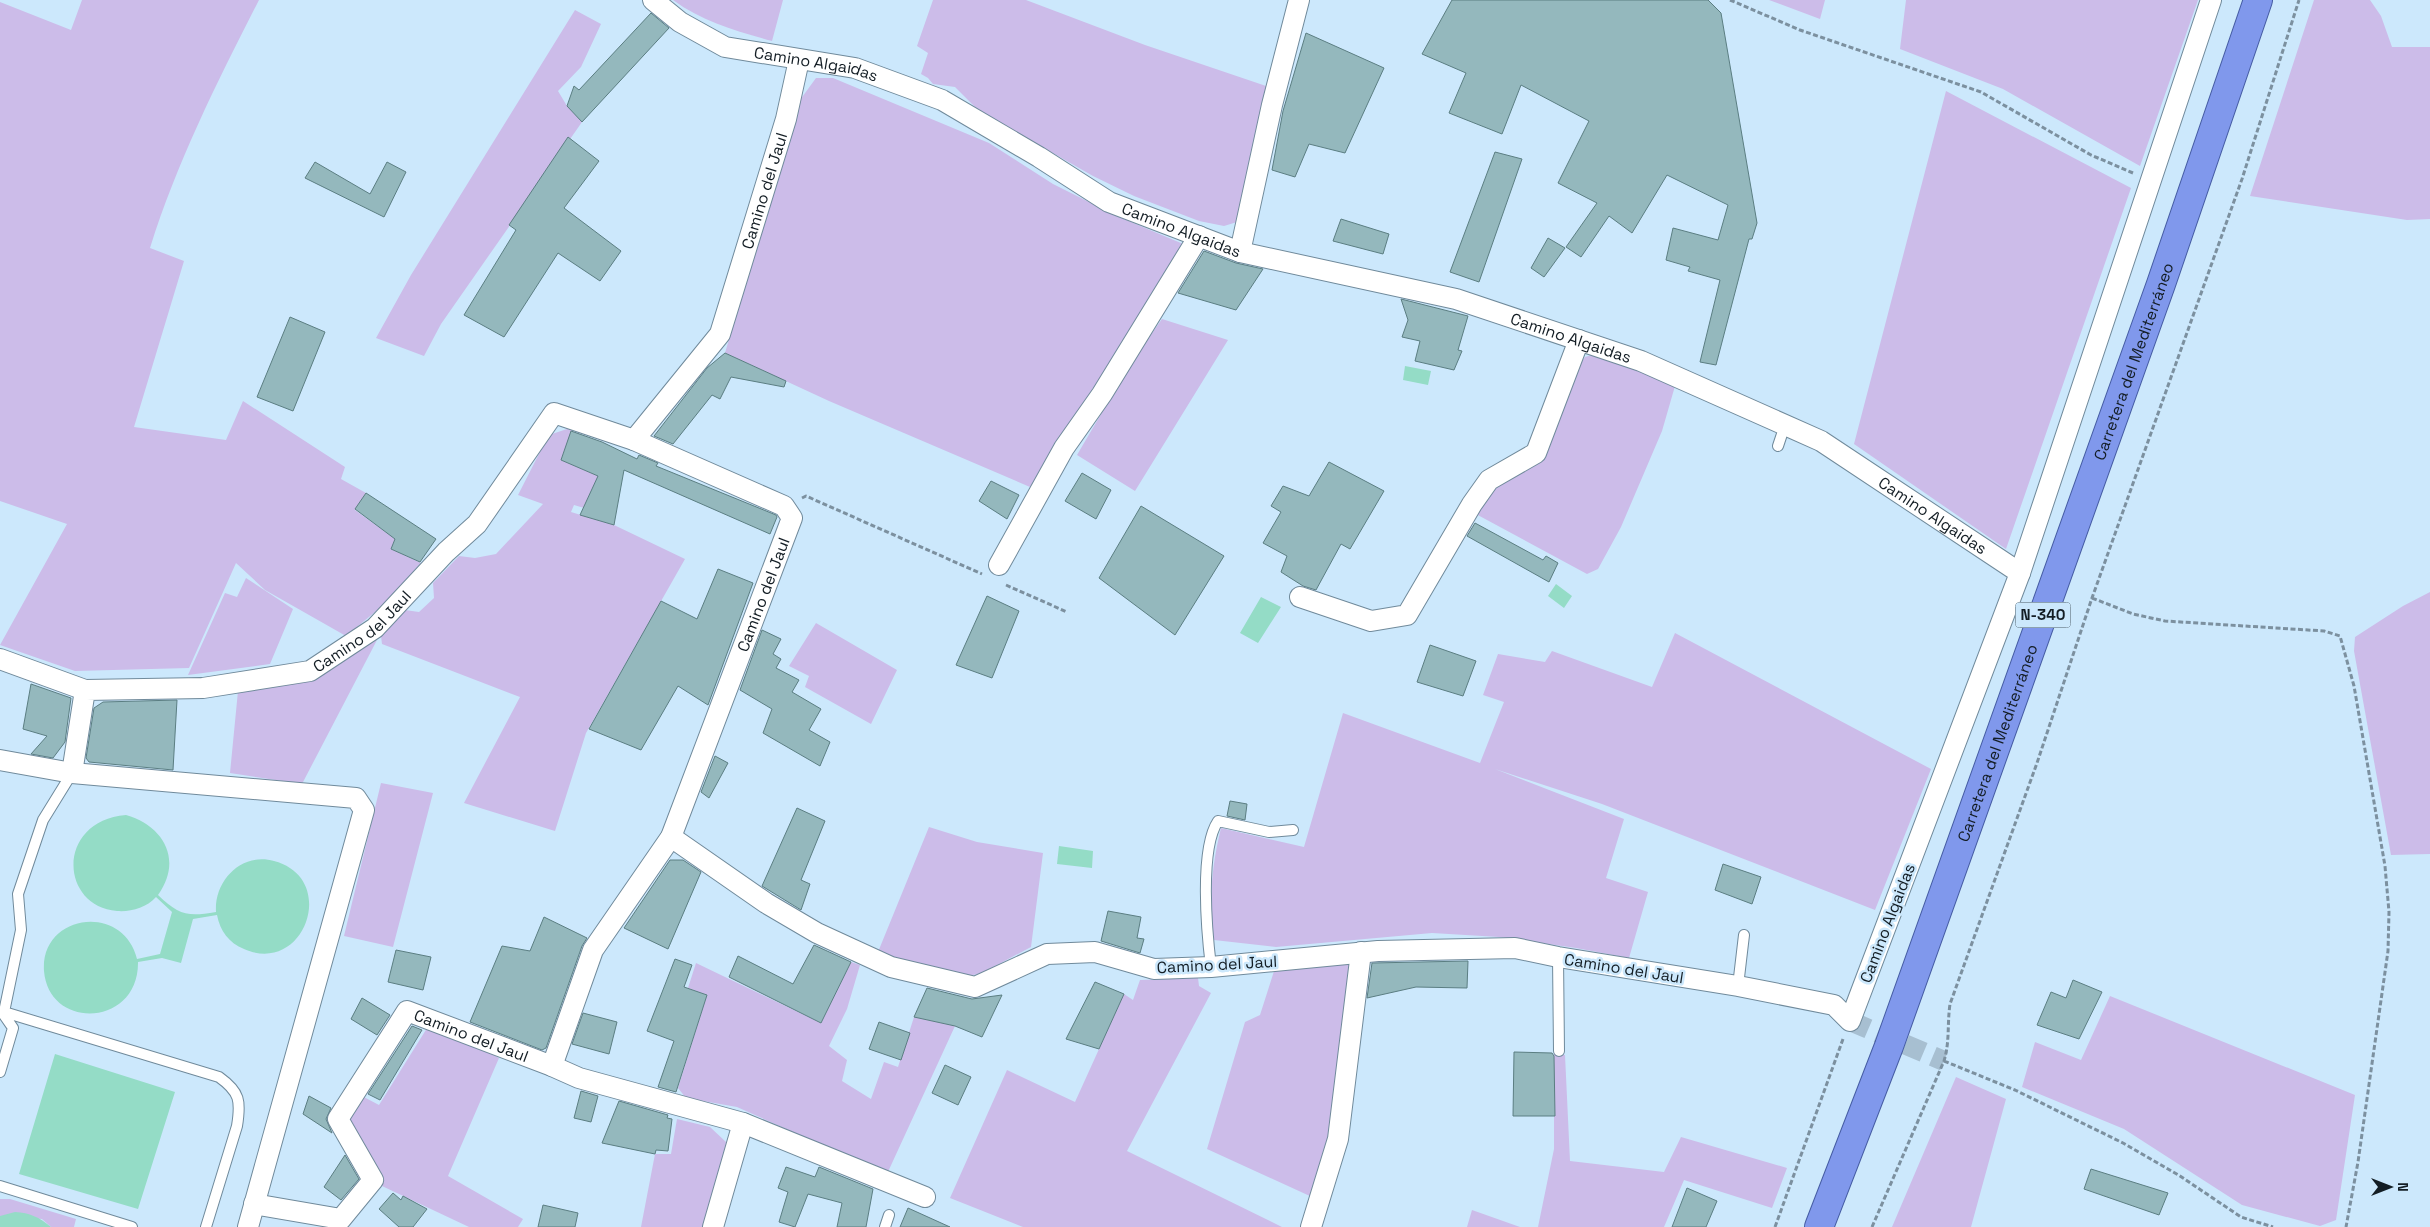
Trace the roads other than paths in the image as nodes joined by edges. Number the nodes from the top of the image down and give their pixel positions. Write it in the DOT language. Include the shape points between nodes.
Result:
graph roads {
  1 [pos="653,0"];
  2 [pos="1299,0"];
  3 [pos="2210,0"];
  4 [pos="2258,0"];
  5 [pos="800,60"];
  6 [pos="1199,236"];
  7 [pos="1240,252"];
  8 [pos="1580,340"];
  9 [pos="1785,425"];
  10 [pos="634,440"];
  11 [pos="1778,446"];
  12 [pos="992,570"];
  13 [pos="2020,573"];
  14 [pos="1300,597"];
  15 [pos="0,660"];
  16 [pos="85,690"];
  17 [pos="0,760"];
  18 [pos="72,773"];
  19 [pos="1293,830"];
  20 [pos="671,837"];
  21 [pos="1744,935"];
  22 [pos="1361,952"];
  23 [pos="1558,957"];
  24 [pos="1210,968"];
  25 [pos="1738,986"];
  26 [pos="2,1012"];
  27 [pos="1850,1021"];
  28 [pos="1559,1051"];
  29 [pos="552,1066"];
  30 [pos="0,1072"];
  31 [pos="743,1123"];
  32 [pos="0,1186"];
  33 [pos="925,1197"];
  34 [pos="254,1204"];
  35 [pos="889,1215"];
  36 [pos="132,1227"];
  37 [pos="206,1227"];
  38 [pos="248,1227"];
  39 [pos="713,1227"];
  40 [pos="885,1227"];
  41 [pos="1311,1227"];
  42 [pos="1819,1227"];
  1 -- 5 [label="street, Camino Algaidas" via="680,22 725,47"];
  2 -- 7 [label="street"];
  3 -- 13 [label="street"];
  4 -- 42 [label="highway, Carretera del Mediterráneo / N-340" via="2162,284 1906,999"];
  5 -- 6 [label="street, Camino Algaidas" via="855,68 942,100 1109,202"];
  5 -- 10 [label="street, Camino del Jaul" via="786,120 720,334"];
  6 -- 7 [label="street, Camino Algaidas"];
  6 -- 12 [label="street" via="1102,394 1064,448"];
  7 -- 8 [label="street, Camino Algaidas" via="1456,299"];
  8 -- 9 [label="street, Camino Algaidas" via="1641,361"];
  8 -- 14 [label="street" via="1536,453 1489,480 1407,615 1371,621"];
  9 -- 11 [label="lane"];
  9 -- 13 [label="street, Camino Algaidas" via="1821,441"];
  10 -- 16 [label="street, Camino del Jaul" via="554,413 477,524 446,552 375,628 310,671 203,688"];
  10 -- 20 [label="street, Camino del Jaul" via="784,506 792,518"];
  13 -- 27 [label="street, Camino Algaidas"];
  15 -- 16 [label="street"];
  16 -- 18 [label="street"];
  17 -- 18 [label="street"];
  18 -- 26 [label="lane" via="43,820 18,894 20,930"];
  18 -- 34 [label="street" via="356,798 364,810"];
  19 -- 24 [label="lane" via="1269,832 1218,821 1214,827 1206,891"];
  20 -- 24 [label="street, Camino del Jaul" via="817,934 890,967 975,987 1047,954 1095,952 1154,969"];
  20 -- 29 [label="street, Camino del Jaul" via="593,950"];
  21 -- 25 [label="lane"];
  22 -- 23 [label="street, Camino del Jaul" via="1515,948"];
  22 -- 24 [label="street, Camino del Jaul"];
  22 -- 41 [label="street" via="1338,1139"];
  23 -- 25 [label="street, Camino del Jaul"];
  23 -- 28 [label="lane"];
  25 -- 27 [label="street, Camino del Jaul" via="1834,1005"];
  26 -- 30 [label="lane" via="13,1028"];
  26 -- 37 [label="lane" via="219,1077 234,1087 240,1108 237,1126"];
  29 -- 31 [label="street" via="579,1078"];
  29 -- 34 [label="street, Camino del Jaul" via="407,1011 338,1119 373,1180 340,1218"];
  31 -- 33 [label="street"];
  31 -- 39 [label="street"];
  32 -- 36 [label="lane"];
  34 -- 38 [label="street"];
  35 -- 40 [label="lane"];
}
